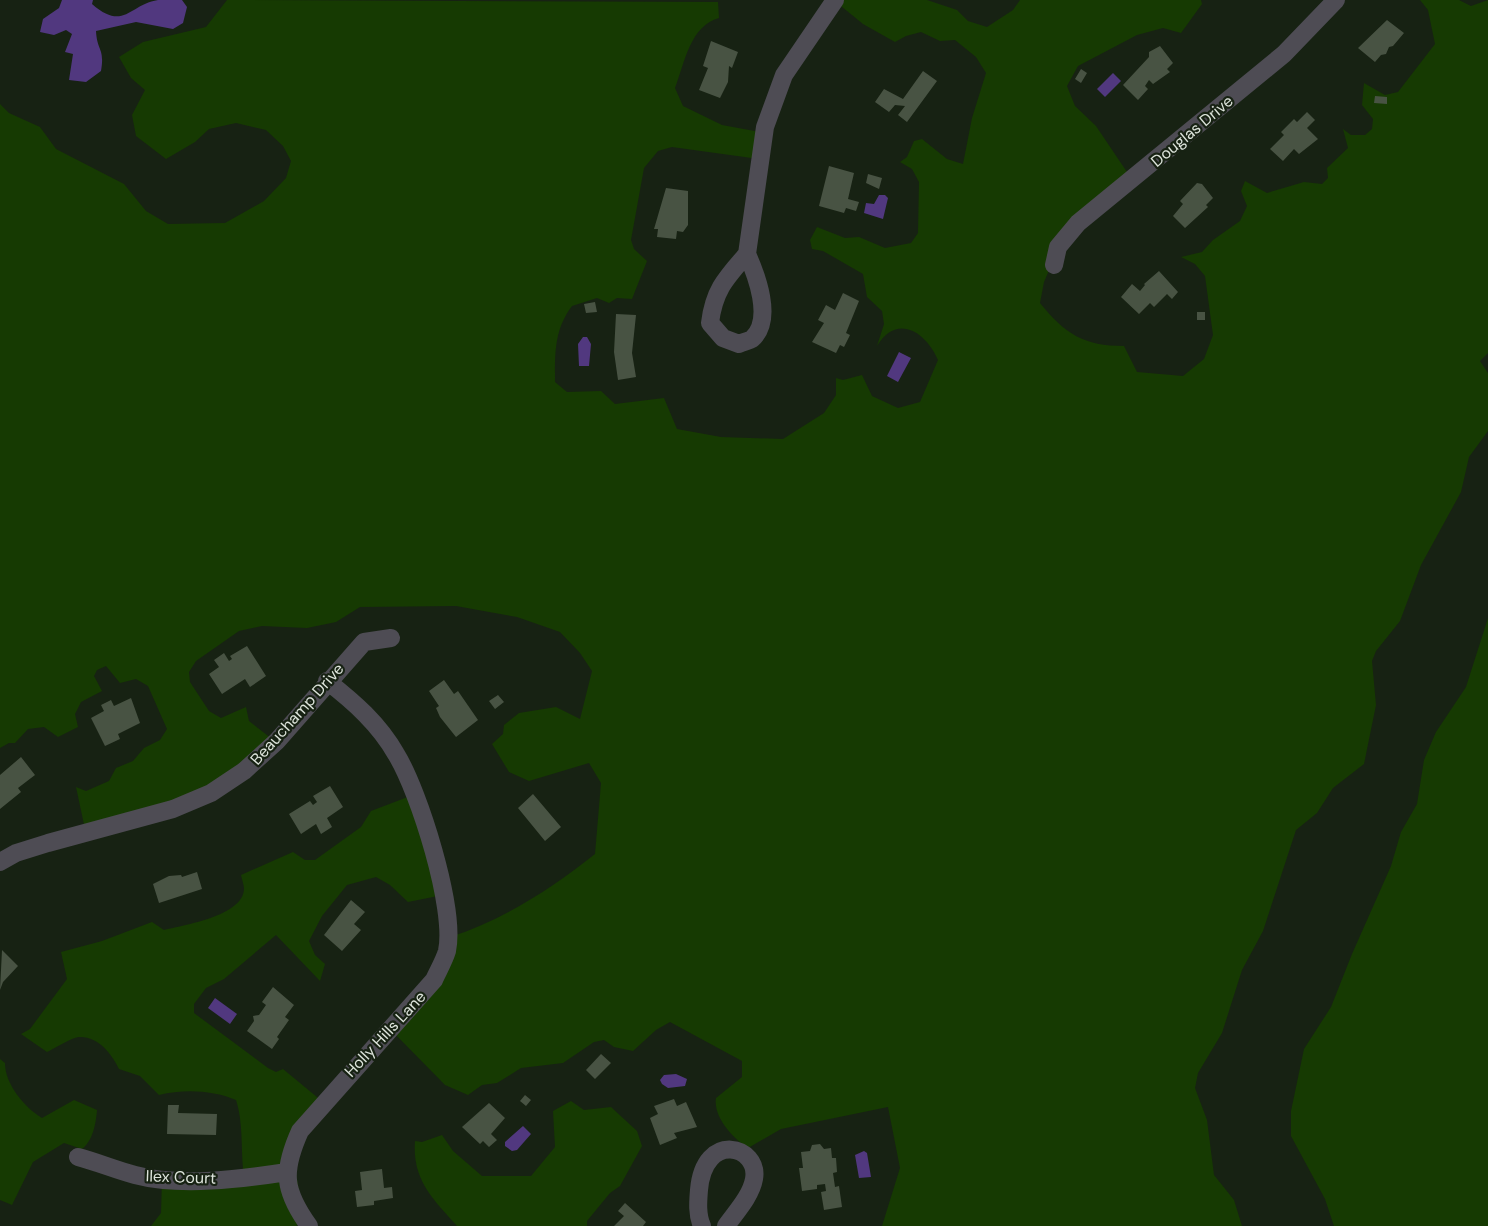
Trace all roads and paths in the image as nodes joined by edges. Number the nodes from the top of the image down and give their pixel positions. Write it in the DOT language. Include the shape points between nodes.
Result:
graph roads {
  1 [pos="835,0"];
  2 [pos="1336,0"];
  3 [pos="747,254"];
  4 [pos="1054,265"];
  5 [pos="391,638"];
  6 [pos="327,681"];
  7 [pos="0,862"];
  8 [pos="78,1157"];
  9 [pos="287,1172"];
  10 [pos="309,1226"];
  11 [pos="702,1226"];
  12 [pos="726,1226"];
  1 -- 3 [label="street" via="784,75 765,127"];
  2 -- 4 [label="street, Douglas Drive" via="1284,54 1078,223 1058,247"];
  5 -- 6 [label="street, Beauchamp Drive" via="364,642"];
  6 -- 7 [label="street, Beauchamp Drive" via="277,741 244,771 211,793 173,809 16,853"];
  6 -- 9 [label="street, Holly Hills Lane" via="358,705 396,752 406,771 442,889 447,952 422,995 300,1131 288,1157"];
  8 -- 9 [label="street, Ilex Court" via="161,1180 248,1178"];
  9 -- 10 [label="street, Holly Hills Lane" via="297,1209"];
  11 -- 12 [label="street" via="700,1174 708,1158 718,1151 733,1149 745,1154 755,1176 751,1190"];
}
